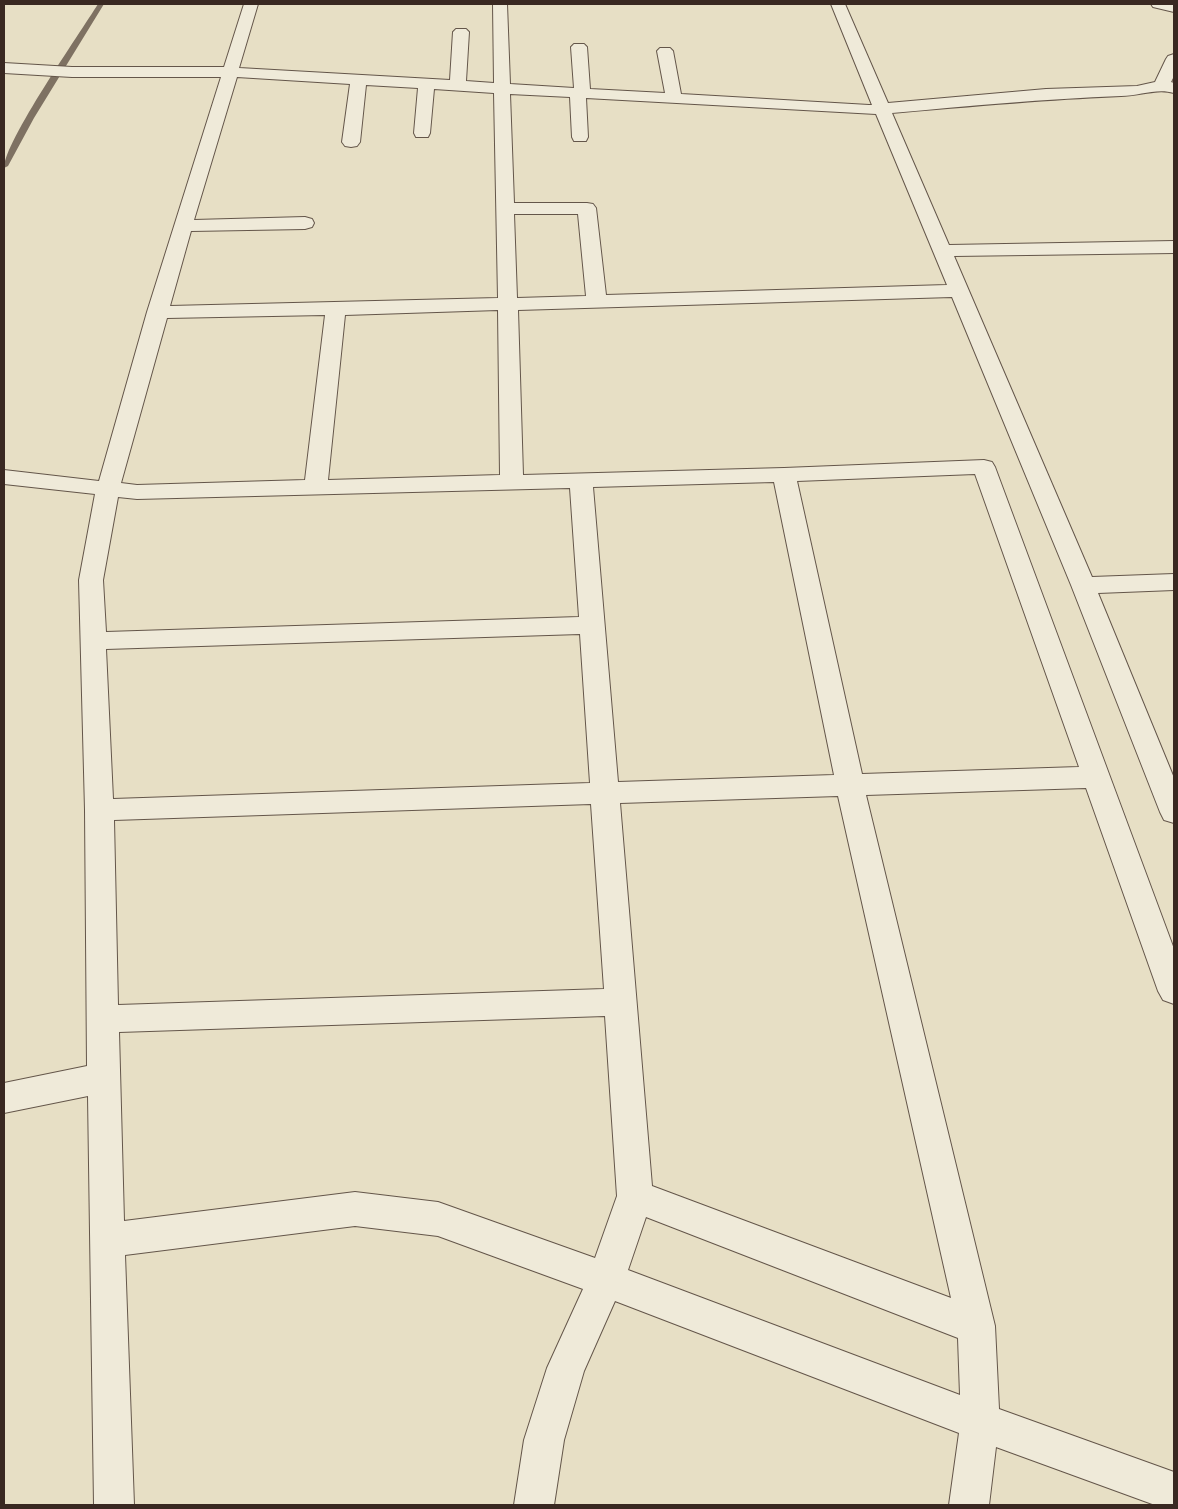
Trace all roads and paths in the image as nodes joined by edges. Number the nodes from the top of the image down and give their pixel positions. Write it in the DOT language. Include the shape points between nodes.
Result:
graph roads {
  1 [pos="251,4"];
  2 [pos="500,4"];
  3 [pos="838,4"];
  4 [pos="1158,4"];
  5 [pos="1174,8"];
  6 [pos="460,32"];
  7 [pos="579,47"];
  8 [pos="665,51"];
  9 [pos="1174,59"];
  10 [pos="4,68"];
  11 [pos="230,72"];
  12 [pos="359,79"];
  13 [pos="426,83"];
  14 [pos="458,85"];
  15 [pos="1168,86"];
  16 [pos="503,88"];
  17 [pos="582,92"];
  18 [pos="674,98"];
  19 [pos="881,108"];
  20 [pos="422,133"];
  21 [pos="580,137"];
  22 [pos="351,142"];
  23 [pos="506,209"];
  24 [pos="305,223"];
  25 [pos="182,226"];
  26 [pos="1174,247"];
  27 [pos="941,251"];
  28 [pos="960,291"];
  29 [pos="597,302"];
  30 [pos="508,305"];
  31 [pos="336,309"];
  32 [pos="157,312"];
  33 [pos="784,475"];
  34 [pos="4,477"];
  35 [pos="580,480"];
  36 [pos="512,482"];
  37 [pos="316,487"];
  38 [pos="108,488"];
  39 [pos="1174,582"];
  40 [pos="1084,585"];
  41 [pos="591,625"];
  42 [pos="92,641"];
  43 [pos="1097,777"];
  44 [pos="850,785"];
  45 [pos="603,794"];
  46 [pos="99,810"];
  47 [pos="1174,812"];
  48 [pos="1174,991"];
  49 [pos="620,1002"];
  50 [pos="103,1019"];
  51 [pos="103,1078"];
  52 [pos="4,1098"];
  53 [pos="635,1196"];
  54 [pos="107,1240"];
  55 [pos="606,1280"];
  56 [pos="976,1326"];
  57 [pos="980,1422"];
  58 [pos="1174,1492"];
  59 [pos="114,1505"];
  60 [pos="534,1505"];
  61 [pos="969,1505"];
  1 -- 11 [label="street"];
  2 -- 16 [label="street"];
  3 -- 19 [label="street"];
  4 -- 5 [label="street"];
  6 -- 14 [label="street"];
  7 -- 17 [label="street"];
  8 -- 18 [label="street"];
  9 -- 15 [label="street"];
  10 -- 11 [label="street" via="72,72"];
  11 -- 12 [label="street"];
  11 -- 25 [label="street"];
  12 -- 13 [label="street"];
  12 -- 22 [label="street"];
  13 -- 14 [label="street"];
  13 -- 20 [label="street"];
  14 -- 16 [label="street"];
  15 -- 19 [label="street" via="1137,91 1046,94"];
  16 -- 17 [label="street"];
  16 -- 23 [label="street"];
  17 -- 18 [label="street"];
  17 -- 21 [label="street" via="578,96"];
  18 -- 19 [label="street" via="868,110"];
  19 -- 27 [label="street"];
  23 -- 29 [label="street" via="587,208"];
  23 -- 30 [label="street"];
  24 -- 25 [label="street"];
  25 -- 32 [label="street"];
  26 -- 27 [label="street"];
  27 -- 28 [label="street"];
  28 -- 29 [label="street"];
  28 -- 40 [label="street"];
  29 -- 30 [label="street"];
  30 -- 31 [label="street"];
  30 -- 36 [label="street"];
  31 -- 32 [label="street"];
  31 -- 37 [label="street"];
  32 -- 38 [label="street"];
  33 -- 35 [label="street"];
  33 -- 43 [label="street" via="984,467"];
  33 -- 44 [label="street"];
  34 -- 38 [label="street"];
  35 -- 36 [label="street"];
  35 -- 41 [label="street"];
  36 -- 37 [label="street"];
  37 -- 38 [label="street" via="137,492"];
  38 -- 42 [label="street" via="91,580"];
  39 -- 40 [label="street"];
  40 -- 47 [label="street"];
  41 -- 42 [label="street"];
  41 -- 45 [label="street"];
  42 -- 46 [label="street"];
  43 -- 44 [label="street"];
  43 -- 48 [label="street"];
  44 -- 45 [label="street"];
  44 -- 56 [label="street"];
  45 -- 46 [label="street"];
  45 -- 49 [label="street"];
  46 -- 50 [label="street"];
  49 -- 50 [label="street"];
  49 -- 53 [label="street"];
  50 -- 51 [label="street"];
  51 -- 52 [label="street"];
  51 -- 54 [label="street"];
  53 -- 55 [label="street"];
  53 -- 56 [label="street"];
  54 -- 55 [label="street" via="355,1210 438,1219"];
  54 -- 59 [label="street"];
  55 -- 57 [label="street"];
  55 -- 60 [label="street" via="566,1368 544,1440"];
  56 -- 57 [label="street"];
  57 -- 58 [label="street"];
  57 -- 61 [label="street"];
}
